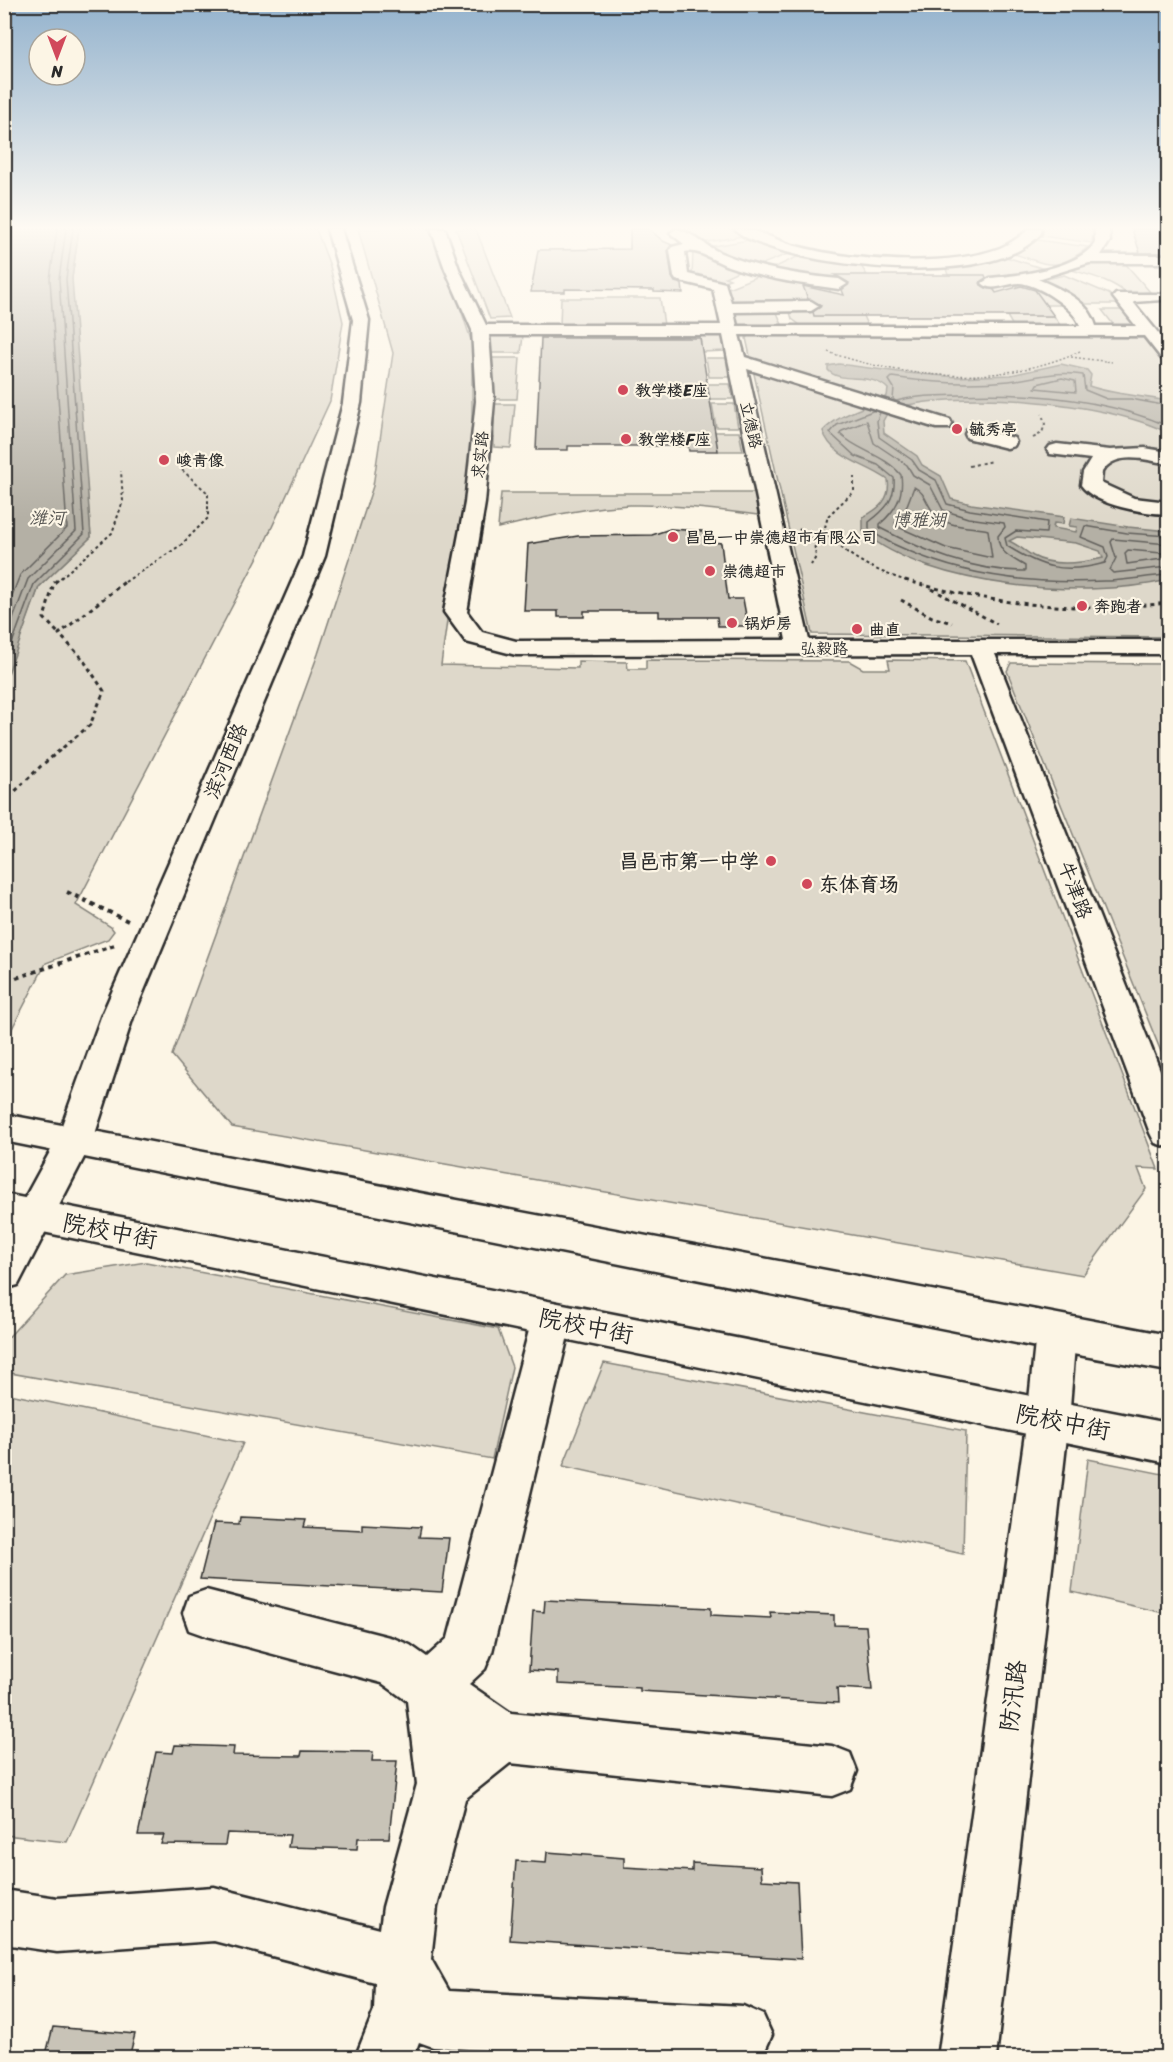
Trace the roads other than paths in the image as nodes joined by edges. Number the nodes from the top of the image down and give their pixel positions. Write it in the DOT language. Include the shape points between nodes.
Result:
graph roads {
  1 [pos="360,325"];
  2 [pos="478,325"];
  3 [pos="728,325"];
  4 [pos="790,325"];
  5 [pos="1088,325"];
  6 [pos="1143,325"];
  7 [pos="480,330"];
  8 [pos="729,330"];
  9 [pos="794,330"];
  10 [pos="1089,331"];
  11 [pos="1148,331"];
  12 [pos="1168,355"];
  13 [pos="737,360"];
  14 [pos="943,424"];
  15 [pos="974,434"];
  16 [pos="1007,442"];
  17 [pos="1107,455"];
  18 [pos="1168,458"];
  19 [pos="1090,476"];
  20 [pos="1168,508"];
  21 [pos="1168,647"];
  22 [pos="516,648"];
  23 [pos="799,648"];
  24 [pos="981,648"];
  25 [pos="4,1127"];
  26 [pos="1168,1133"];
  27 [pos="75,1140"];
  28 [pos="19,1212"];
  29 [pos="4,1273"];
  30 [pos="552,1319"];
  31 [pos="1056,1333"];
  32 [pos="1168,1353"];
  33 [pos="1048,1419"];
  34 [pos="1168,1443"];
  35 [pos="206,1613"];
  36 [pos="430,1687"];
  37 [pos="503,1737"];
  38 [pos="832,1771"];
  39 [pos="443,1784"];
  40 [pos="4,1917"];
  41 [pos="403,1964"];
  42 [pos="743,2035"];
  43 [pos="384,2058"];
  44 [pos="967,2058"];
  1 -- 27 [label="street, 滨河西路" via="352,403 314,556 117,1017"];
  2 -- 7 [label="street, 求实路"];
  3 -- 8 [label="street, 立德路"];
  4 -- 9 [label="street"];
  5 -- 10 [label="street"];
  6 -- 11 [label="street"];
  7 -- 8 [label="street"];
  7 -- 22 [label="street, 求实路" via="485,401 475,503 455,612 474,637"];
  8 -- 9 [label="street"];
  8 -- 13 [label="street, 立德路"];
  9 -- 10 [label="street"];
  10 -- 11 [label="street"];
  11 -- 12 [label="street"];
  13 -- 14 [label="street"];
  13 -- 23 [label="street, 立德路"];
  15 -- 16 [label="street"];
  17 -- 18 [label="street" via="1147,453"];
  17 -- 19 [label="street"];
  17 -- 19 [label="street" via="1053,453"];
  19 -- 20 [label="street" via="1091,485 1132,506"];
  21 -- 24 [label="street, 弘毅路"];
  22 -- 23 [label="street, 弘毅路"];
  23 -- 24 [label="street, 弘毅路"];
  24 -- 26 [label="street, 牛津路"];
  25 -- 27 [label="street"];
  27 -- 28 [label="street, 滨河西路"];
  27 -- 31 [label="street"];
  28 -- 29 [label="street, 滨河西路"];
  28 -- 30 [label="street, 院校中街"];
  30 -- 33 [label="street, 院校中街"];
  30 -- 36 [label="street" via="468,1652"];
  31 -- 32 [label="street"];
  31 -- 33 [label="street, 防汛路"];
  33 -- 34 [label="street, 院校中街"];
  33 -- 44 [label="street, 防汛路"];
  35 -- 36 [label="street" via="393,1662"];
  36 -- 37 [label="street"];
  36 -- 39 [label="street"];
  37 -- 38 [label="street"];
  37 -- 39 [label="street"];
  39 -- 41 [label="street" via="410,1907"];
  40 -- 41 [label="street" via="57,1925 214,1914"];
  41 -- 42 [label="street" via="433,2019"];
  41 -- 43 [label="street" via="402,2011"];
}
